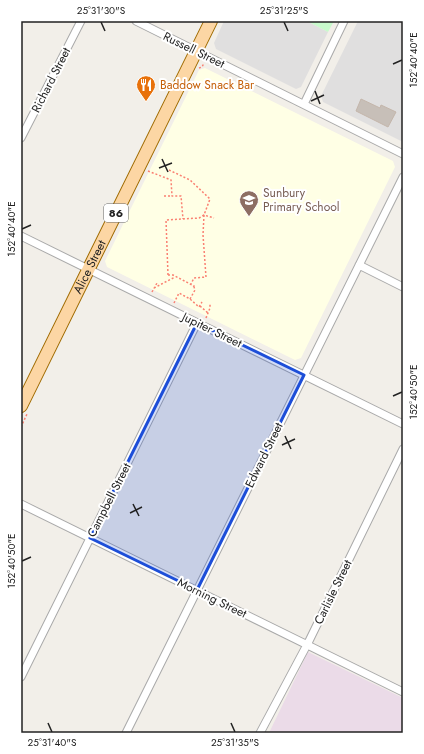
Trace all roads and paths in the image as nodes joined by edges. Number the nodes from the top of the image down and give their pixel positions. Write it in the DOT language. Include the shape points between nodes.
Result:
graph roads {
  1 [pos="81,21"];
  2 [pos="136,21"];
  3 [pos="211,21"];
  4 [pos="344,21"];
  5 [pos="196,52"];
  6 [pos="304,104"];
  7 [pos="21,138"];
  8 [pos="403,154"];
  9 [pos="169,170"];
  10 [pos="148,171"];
  11 [pos="403,177"];
  12 [pos="164,196"];
  13 [pos="172,196"];
  14 [pos="204,214"];
  15 [pos="183,218"];
  16 [pos="214,218"];
  17 [pos="21,236"];
  18 [pos="359,265"];
  19 [pos="88,269"];
  20 [pos="176,277"];
  21 [pos="157,283"];
  22 [pos="191,284"];
  23 [pos="403,287"];
  24 [pos="154,288"];
  25 [pos="152,292"];
  26 [pos="190,299"];
  27 [pos="202,302"];
  28 [pos="174,303"];
  29 [pos="210,304"];
  30 [pos="200,306"];
  31 [pos="208,313"];
  32 [pos="206,318"];
  33 [pos="197,323"];
  34 [pos="304,375"];
  35 [pos="21,406"];
  36 [pos="403,424"];
  37 [pos="403,449"];
  38 [pos="21,504"];
  39 [pos="90,538"];
  40 [pos="197,590"];
  41 [pos="306,645"];
  42 [pos="21,677"];
  43 [pos="403,692"];
  44 [pos="126,733"];
  45 [pos="260,733"];
  1 -- 7 [label="street, Richard Street"];
  2 -- 5 [label="street, Russell Street"];
  3 -- 5 [label="main road, Alice Street / 86"];
  4 -- 6 [label="street"];
  5 -- 6 [label="street, Russell Street"];
  5 -- 19 [label="main road, Alice Street / 86"];
  6 -- 8 [label="street, Russell Street"];
  9 -- 14 [label="path" via="190,180 210,199"];
  10 -- 13 [label="path" via="171,180"];
  11 -- 18 [label="street, Edward Street"];
  12 -- 13 [label="path"];
  13 -- 15 [label="path" via="182,196"];
  14 -- 15 [label="path" via="198,218"];
  14 -- 16 [label="path"];
  14 -- 22 [label="path" via="206,277 194,278"];
  15 -- 20 [label="path" via="166,220 168,275"];
  17 -- 19 [label="street, Jupiter Street"];
  18 -- 23 [label="street"];
  18 -- 34 [label="street, Edward Street"];
  19 -- 33 [label="street, Jupiter Street"];
  19 -- 35 [label="main road, Alice Street / 86"];
  20 -- 22 [label="path"];
  20 -- 24 [label="path"];
  21 -- 24 [label="path"];
  22 -- 26 [label="path" via="195,290"];
  24 -- 25 [label="path"];
  26 -- 28 [label="path" via="179,293"];
  26 -- 30 [label="path"];
  27 -- 30 [label="path"];
  29 -- 31 [label="path"];
  30 -- 31 [label="path"];
  31 -- 32 [label="path"];
  33 -- 34 [label="street, Jupiter Street"];
  33 -- 39 [label="street, Campbell Street"];
  34 -- 36 [label="street, Jupiter Street"];
  34 -- 40 [label="street, Edward Street"];
  37 -- 41 [label="street, Carlisle Street"];
  38 -- 39 [label="street, Morning Street"];
  39 -- 40 [label="street, Morning Street"];
  39 -- 42 [label="street, Campbell Street"];
  40 -- 41 [label="street, Morning Street"];
  40 -- 44 [label="street, Edward Street"];
  41 -- 43 [label="street, Morning Street"];
  41 -- 45 [label="street, Carlisle Street"];
}
